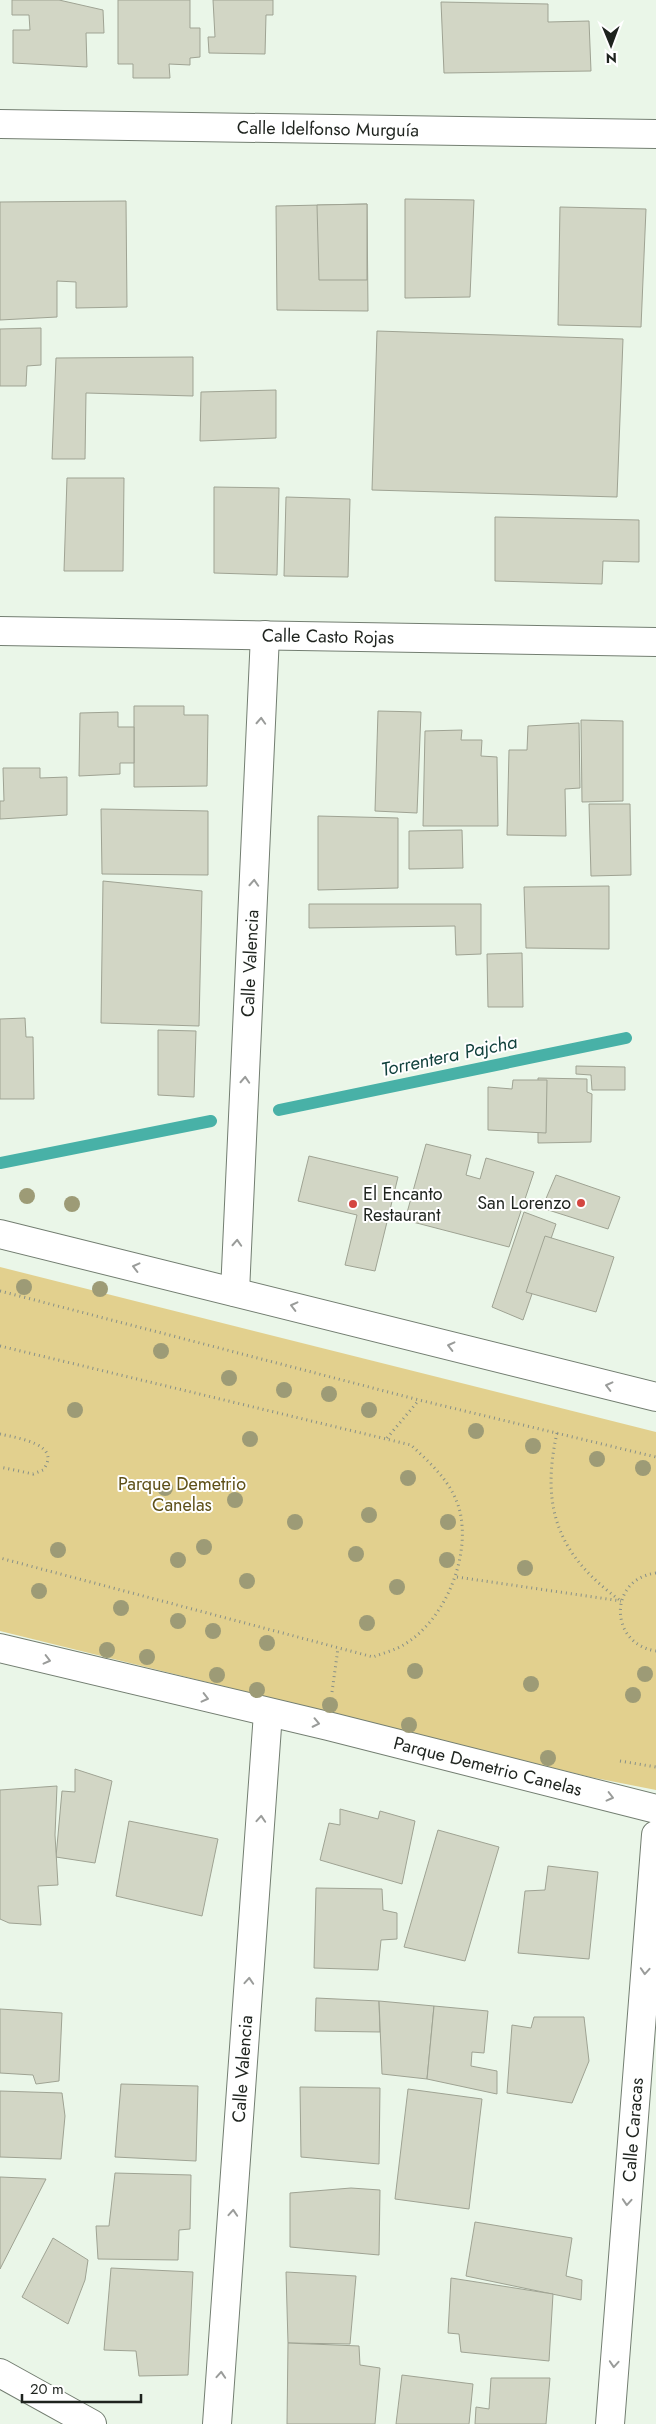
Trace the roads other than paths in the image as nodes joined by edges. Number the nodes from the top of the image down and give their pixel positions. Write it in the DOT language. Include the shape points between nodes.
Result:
graph roads {
  1 [pos="0,124"];
  2 [pos="656,134"];
  3 [pos="0,631"];
  4 [pos="265,635"];
  5 [pos="656,642"];
  6 [pos="0,1234"];
  7 [pos="235,1292"];
  8 [pos="656,1397"];
  9 [pos="0,1648"];
  10 [pos="268,1713"];
  11 [pos="656,1809"];
  12 [pos="656,1835"];
  13 [pos="0,2373"];
  14 [pos="92,2424"];
  15 [pos="217,2424"];
  16 [pos="610,2424"];
  1 -- 2 [label="street, Calle Idelfonso Murguía"];
  3 -- 4 [label="street, Calle Casto Rojas"];
  4 -- 5 [label="street, Calle Casto Rojas"];
  7 -- 4 [label="street, Calle Valencia, one-way"];
  7 -- 6 [label="street, one-way"];
  8 -- 7 [label="street, one-way"];
  9 -- 10 [label="street, Parque Demetrio Canelas, one-way"];
  10 -- 11 [label="street, Parque Demetrio Canelas, one-way"];
  15 -- 10 [label="street, Calle Valencia, one-way"];
  12 -- 16 [label="street, Calle Caracas, one-way"];
  13 -- 14 [label="street"];
}
